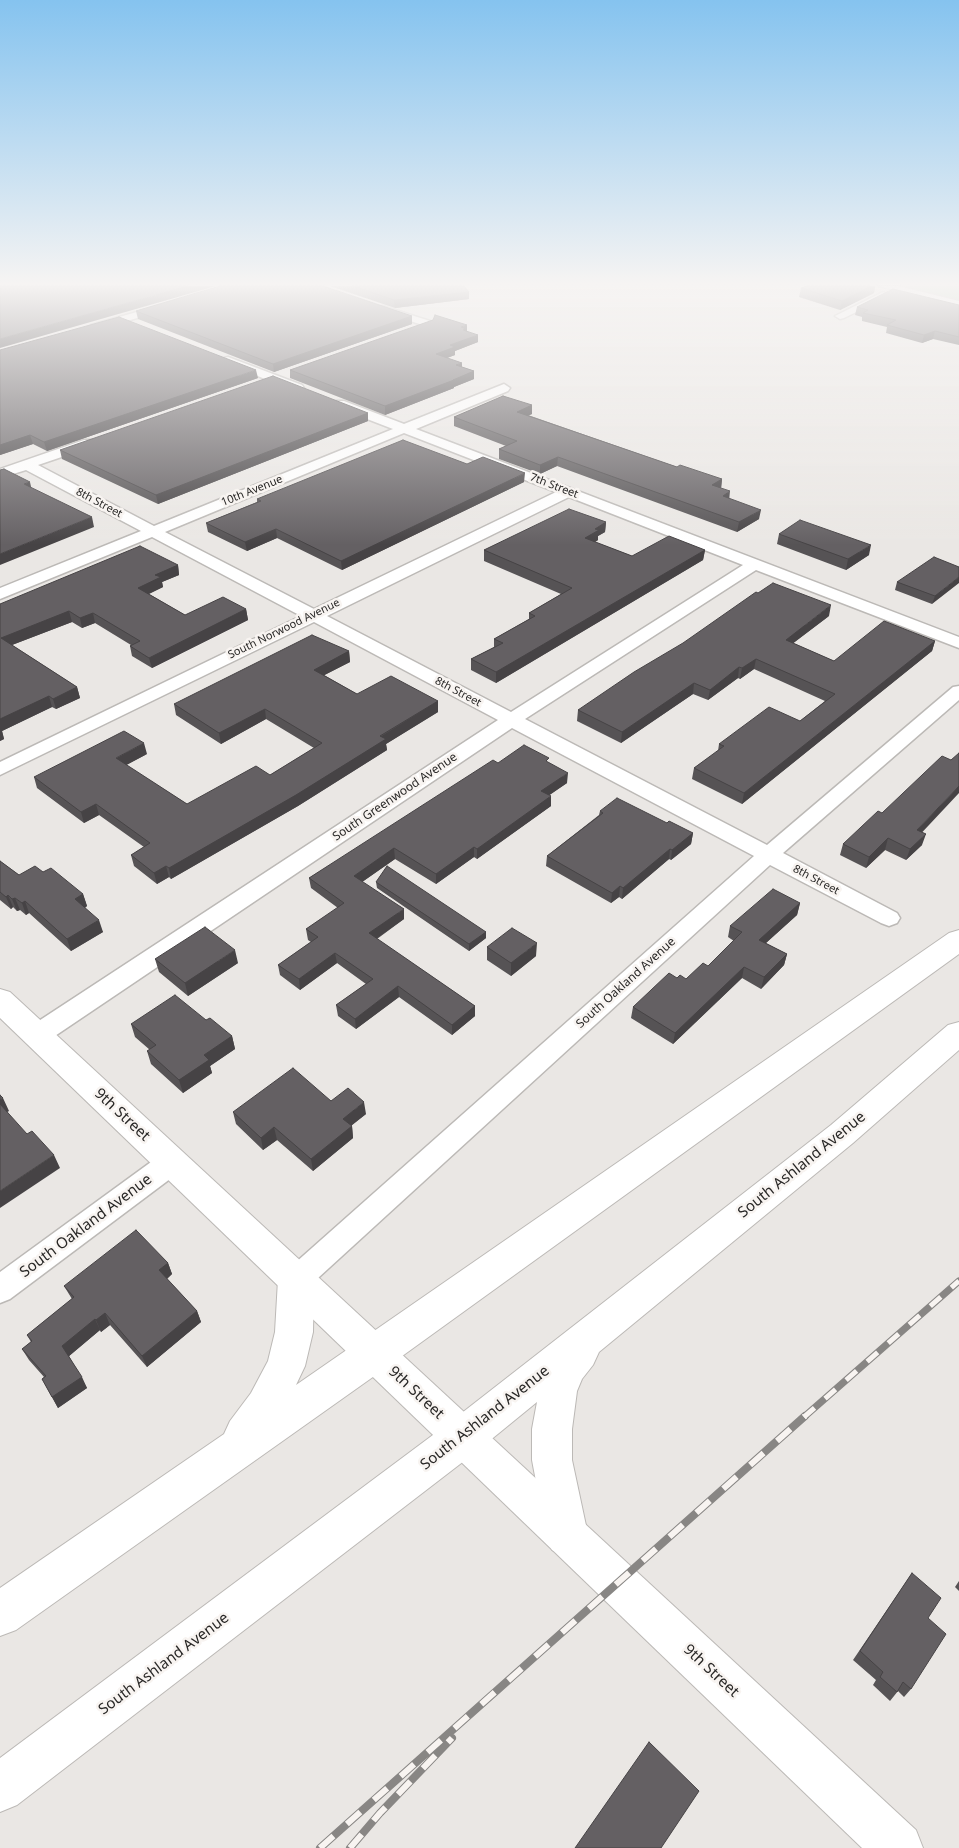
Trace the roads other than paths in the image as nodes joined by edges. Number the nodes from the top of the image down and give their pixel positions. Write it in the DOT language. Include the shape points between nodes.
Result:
graph roads {
  1 [pos="259,372"];
  2 [pos="292,372"];
  3 [pos="274,378"];
  4 [pos="256,385"];
  5 [pos="504,388"];
  6 [pos="311,393"];
  7 [pos="330,400"];
  8 [pos="404,428"];
  9 [pos="100,439"];
  10 [pos="27,465"];
  11 [pos="0,474"];
  12 [pos="568,492"];
  13 [pos="153,531"];
  14 [pos="755,564"];
  15 [pos="0,594"];
  16 [pos="312,615"];
  17 [pos="959,643"];
  18 [pos="959,691"];
  19 [pos="511,720"];
  20 [pos="0,769"];
  21 [pos="768,855"];
  22 [pos="889,918"];
  23 [pos="955,948"];
  24 [pos="0,1000"];
  25 [pos="959,1033"];
  26 [pos="37,1035"];
  27 [pos="172,1162"];
  28 [pos="296,1280"];
  29 [pos="0,1289"];
  30 [pos="597,1330"];
  31 [pos="374,1354"];
  32 [pos="463,1437"];
  33 [pos="228,1456"];
  34 [pos="567,1535"];
  35 [pos="0,1614"];
  36 [pos="0,1788"];
  37 [pos="898,1848"];
  1 -- 3 [label="street"];
  2 -- 3 [label="street"];
  3 -- 4 [label="street"];
  3 -- 6 [label="street"];
  5 -- 8 [label="street, 10th Avenue"];
  7 -- 8 [label="street, 7th Street"];
  8 -- 12 [label="street, 7th Street"];
  8 -- 13 [label="street, 10th Avenue"];
  9 -- 10 [label="street"];
  10 -- 11 [label="street"];
  10 -- 13 [label="street, 8th Street"];
  12 -- 14 [label="street, 7th Street"];
  12 -- 16 [label="street, South Norwood Avenue"];
  13 -- 15 [label="street, 10th Avenue"];
  13 -- 16 [label="street, 8th Street"];
  14 -- 17 [label="street, 7th Street"];
  14 -- 19 [label="street, South Greenwood Avenue"];
  16 -- 19 [label="street, 8th Street"];
  16 -- 20 [label="street, South Norwood Avenue"];
  18 -- 21 [label="street, South Oakland Avenue"];
  19 -- 21 [label="street, 8th Street"];
  19 -- 26 [label="street, South Greenwood Avenue"];
  21 -- 22 [label="street, 8th Street"];
  21 -- 28 [label="street, South Oakland Avenue"];
  23 -- 31 [label="main road"];
  24 -- 26 [label="main road, 9th Street"];
  25 -- 30 [label="main road, South Ashland Avenue" via="842,1134"];
  26 -- 27 [label="main road, 9th Street"];
  27 -- 28 [label="main road, 9th Street"];
  27 -- 29 [label="street, South Oakland Avenue"];
  28 -- 31 [label="main road, 9th Street"];
  28 -- 33 [label="main road" via="294,1332 286,1366 265,1408"];
  30 -- 32 [label="main road, South Ashland Avenue"];
  30 -- 34 [label="main road" via="568,1367 554,1408 552,1460"];
  31 -- 32 [label="main road, 9th Street"];
  31 -- 33 [label="main road"];
  32 -- 34 [label="main road, 9th Street"];
  32 -- 36 [label="main road, South Ashland Avenue"];
  33 -- 35 [label="main road"];
  34 -- 37 [label="main road, 9th Street"];
}
